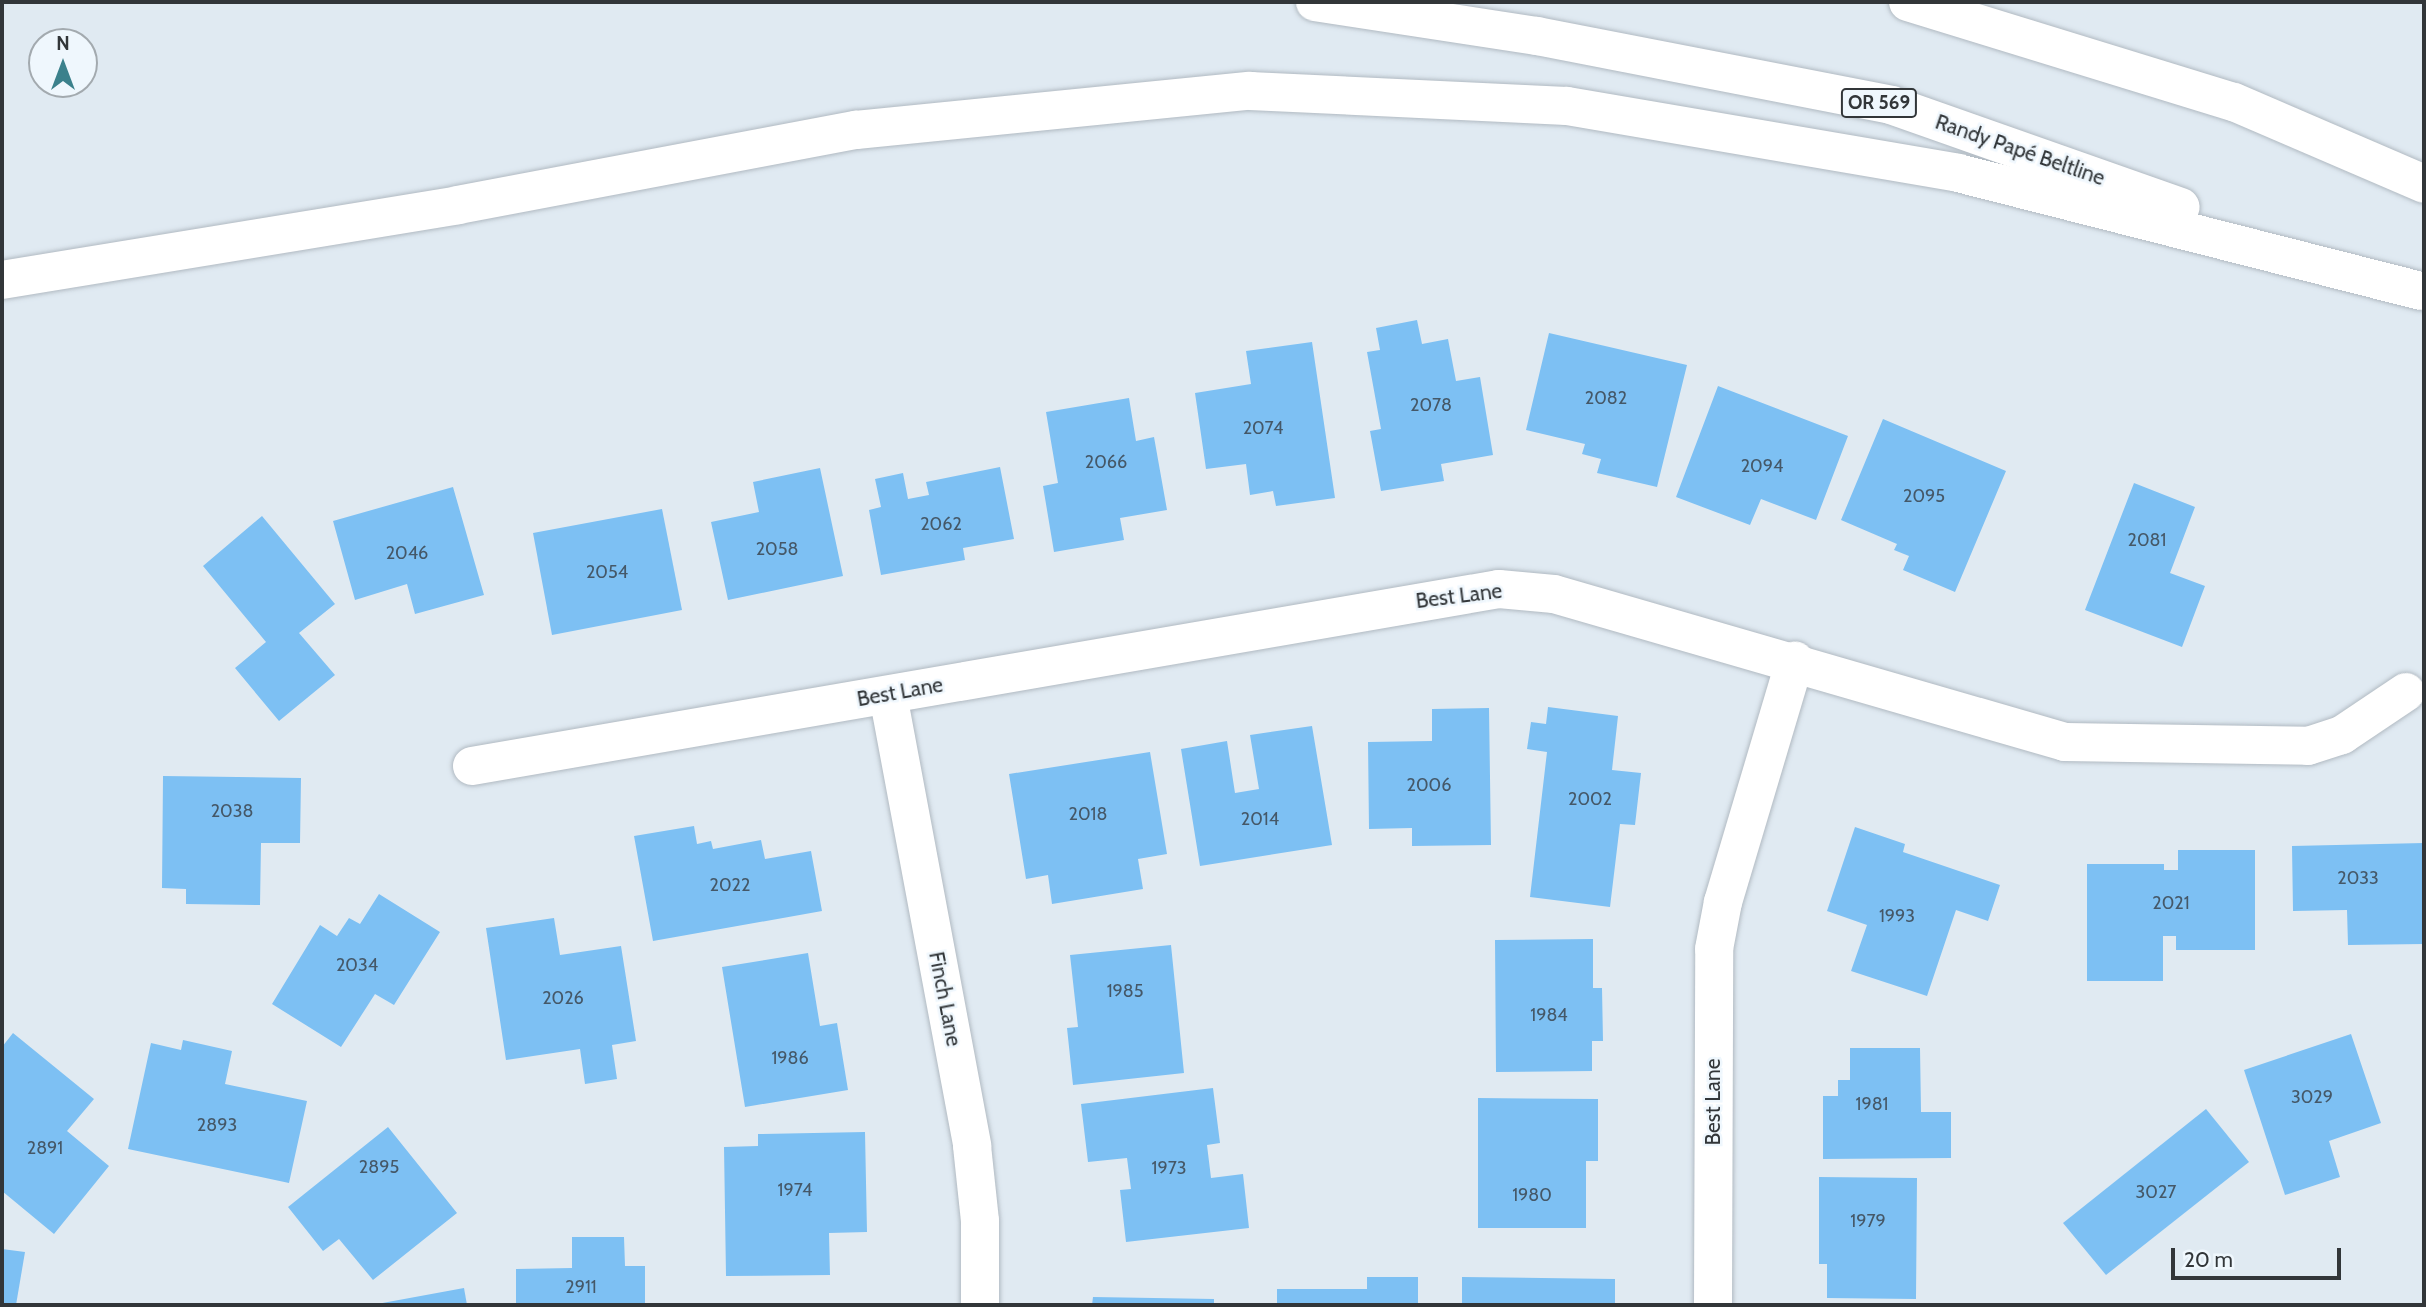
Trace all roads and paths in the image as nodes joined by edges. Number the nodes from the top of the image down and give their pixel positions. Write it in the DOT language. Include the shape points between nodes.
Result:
graph roads {
  1 [pos="1315,2"];
  2 [pos="1908,2"];
  3 [pos="2424,184"];
  4 [pos="2,280"];
  5 [pos="2423,292"];
  6 [pos="1795,661"];
  7 [pos="2406,692"];
  8 [pos="888,695"];
  9 [pos="472,766"];
  10 [pos="980,1305"];
  11 [pos="1713,1305"];
  1 -- 5 [label="main road, Randy Papé Beltline / OR 569" via="1537,36 1891,105"];
  2 -- 3 [label="main road" via="2234,102"];
  4 -- 5 [label="main road" via="458,205 856,130 1250,91 1567,106 1608,113 1958,173"];
  6 -- 7 [label="main road" via="2042,737 2089,744 2308,746 2342,734"];
  6 -- 8 [label="main road, Best Lane" via="1554,594 1499,589"];
  6 -- 11 [label="main road, Best Lane" via="1723,902 1714,949"];
  8 -- 9 [label="main road, Best Lane"];
  8 -- 10 [label="main road, Finch Lane" via="972,1146 979,1208"];
}
